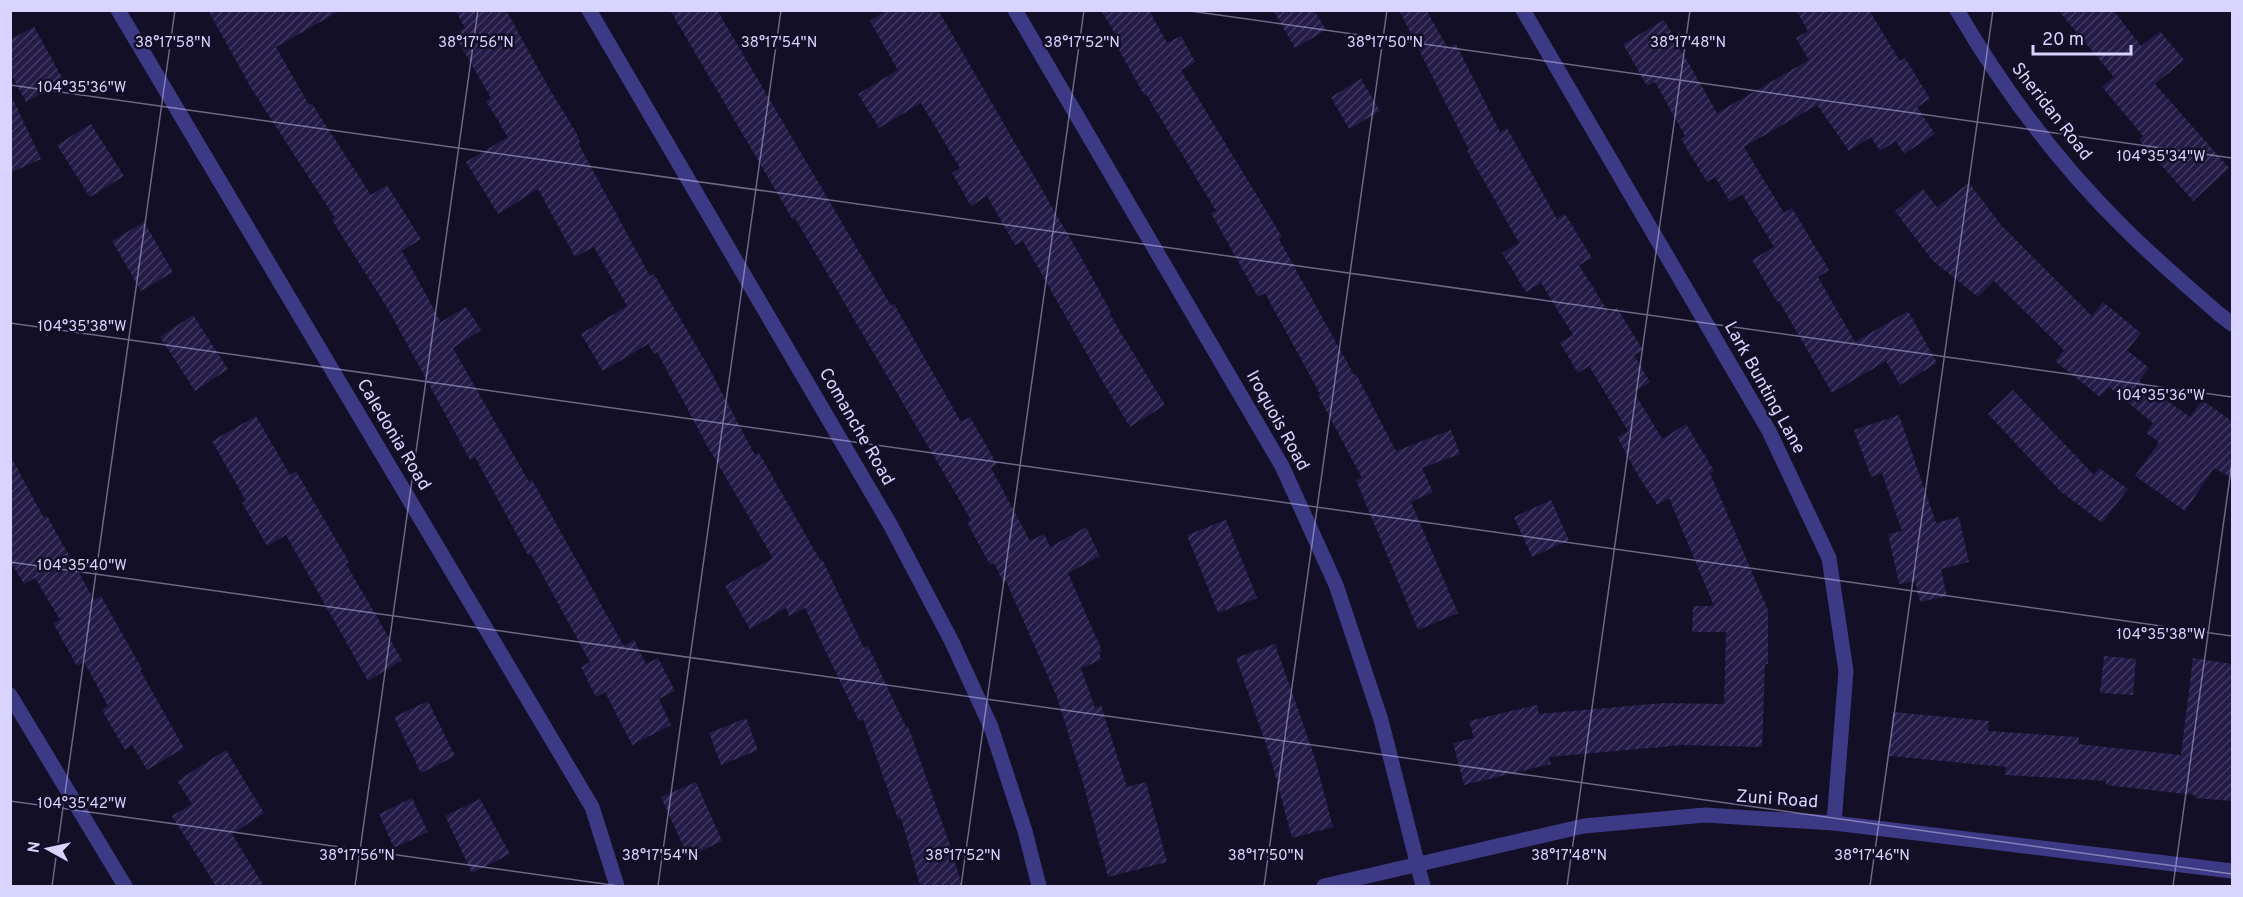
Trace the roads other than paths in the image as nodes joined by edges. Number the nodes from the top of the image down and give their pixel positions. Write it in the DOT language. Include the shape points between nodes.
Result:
graph roads {
  1 [pos="118,10"];
  2 [pos="589,10"];
  3 [pos="1015,10"];
  4 [pos="1523,10"];
  5 [pos="1956,10"];
  6 [pos="2232,324"];
  7 [pos="10,695"];
  8 [pos="1833,823"];
  9 [pos="1418,864"];
  10 [pos="2232,871"];
  11 [pos="125,886"];
  12 [pos="617,886"];
  13 [pos="1039,886"];
  14 [pos="1324,886"];
  15 [pos="1423,886"];
  1 -- 12 [label="street, Caledonia Road" via="592,807"];
  2 -- 13 [label="street, Comanche Road" via="891,526 952,642 991,727"];
  3 -- 9 [label="street, Iroquois Road" via="1282,466 1336,585 1381,720"];
  4 -- 8 [label="street, Lark Bunting Lane" via="1769,431 1829,558 1846,671"];
  5 -- 6 [label="street, Sheridan Road" via="2009,93 2060,159 2123,228"];
  7 -- 11 [label="street"];
  8 -- 9 [label="street, Zuni Road" via="1705,815 1584,826"];
  8 -- 10 [label="street, Zuni Road"];
  9 -- 14 [label="street, Zuni Road"];
  9 -- 15 [label="street, Iroquois Road"];
}
